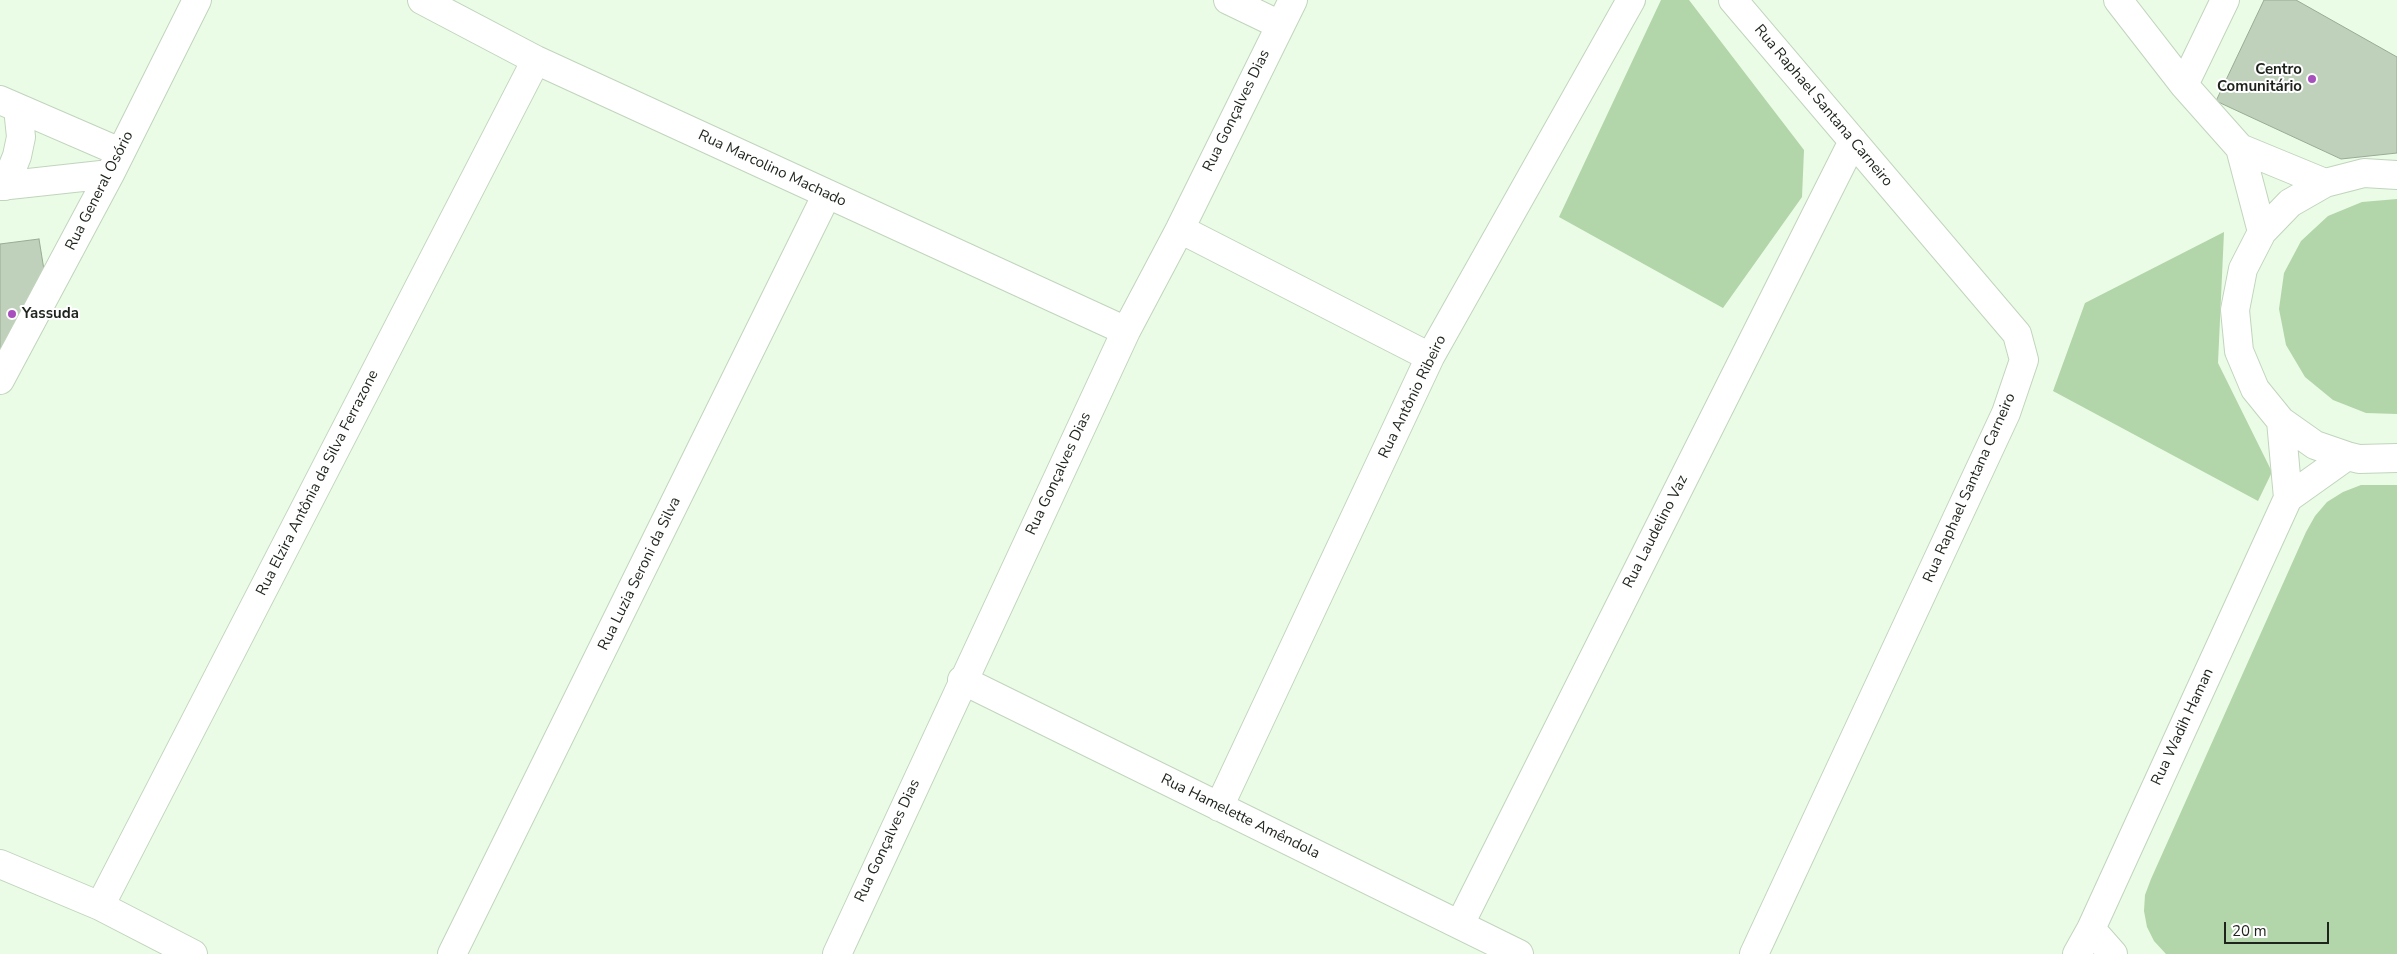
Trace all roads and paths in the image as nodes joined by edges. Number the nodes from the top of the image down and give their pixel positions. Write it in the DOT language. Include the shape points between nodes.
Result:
graph roads {
  1 [pos="197,0"];
  2 [pos="422,0"];
  3 [pos="1228,0"];
  4 [pos="1293,0"];
  5 [pos="1631,0"];
  6 [pos="1733,0"];
  7 [pos="2118,0"];
  8 [pos="2225,0"];
  9 [pos="1280,25"];
  10 [pos="536,60"];
  11 [pos="2184,85"];
  12 [pos="9,104"];
  13 [pos="1853,141"];
  14 [pos="2240,148"];
  15 [pos="115,163"];
  16 [pos="2397,175"];
  17 [pos="2325,183"];
  18 [pos="2,186"];
  19 [pos="827,194"];
  20 [pos="1180,229"];
  21 [pos="2262,232"];
  22 [pos="1126,331"];
  23 [pos="1430,357"];
  24 [pos="0,380"];
  25 [pos="2280,422"];
  26 [pos="2347,456"];
  27 [pos="2397,458"];
  28 [pos="2288,498"];
  29 [pos="962,680"];
  30 [pos="1219,807"];
  31 [pos="0,864"];
  32 [pos="100,906"];
  33 [pos="1460,924"];
  34 [pos="2091,930"];
  35 [pos="193,954"];
  36 [pos="452,954"];
  37 [pos="836,954"];
  38 [pos="1519,954"];
  39 [pos="1754,954"];
  40 [pos="2077,954"];
  41 [pos="2113,954"];
  1 -- 15 [label="street, Rua General Osório"];
  2 -- 10 [label="street, Rua Marcolino Machado"];
  3 -- 9 [label="street"];
  4 -- 9 [label="street, Rua Gonçalves Dias"];
  5 -- 23 [label="street, Rua Antônio Ribeiro"];
  6 -- 13 [label="street, Rua Raphael Santana Carneiro"];
  7 -- 11 [label="street"];
  8 -- 11 [label="street"];
  9 -- 20 [label="street, Rua Gonçalves Dias"];
  10 -- 19 [label="street, Rua Marcolino Machado"];
  10 -- 32 [label="street, Rua Elzira Antônia da Silva Ferrazone"];
  11 -- 14 [label="street"];
  12 -- 15 [label="street"];
  12 -- 18 [label="street" via="20,137 17,156"];
  13 -- 33 [label="street, Rua Laudelino Vaz"];
  13 -- 39 [label="street, Rua Raphael Santana Carneiro" via="2017,334 2024,360 2006,413"];
  14 -- 17 [label="street"];
  14 -- 21 [label="street"];
  15 -- 18 [label="street"];
  15 -- 24 [label="street, Rua General Osório"];
  16 -- 17 [label="street" via="2364,173"];
  17 -- 21 [label="street" via="2290,203"];
  19 -- 22 [label="street, Rua Marcolino Machado"];
  19 -- 36 [label="street, Rua Luzia Seroni da Silva"];
  20 -- 22 [label="street, Rua Gonçalves Dias"];
  20 -- 23 [label="street"];
  21 -- 25 [label="street" via="2243,269 2235,310 2239,351 2255,389"];
  22 -- 29 [label="street, Rua Gonçalves Dias"];
  23 -- 30 [label="street, Rua Antônio Ribeiro"];
  25 -- 26 [label="street" via="2315,445"];
  25 -- 28 [label="street"];
  26 -- 27 [label="street" via="2359,459"];
  26 -- 28 [label="street"];
  28 -- 34 [label="street, Rua Wadih Haman"];
  29 -- 30 [label="street, Rua Hamelette Amêndola"];
  29 -- 37 [label="street, Rua Gonçalves Dias"];
  30 -- 33 [label="street, Rua Hamelette Amêndola"];
  31 -- 32 [label="street"];
  32 -- 35 [label="street"];
  33 -- 38 [label="street, Rua Hamelette Amêndola"];
  34 -- 40 [label="street, Rua Wadih Haman"];
  34 -- 41 [label="street"];
}
